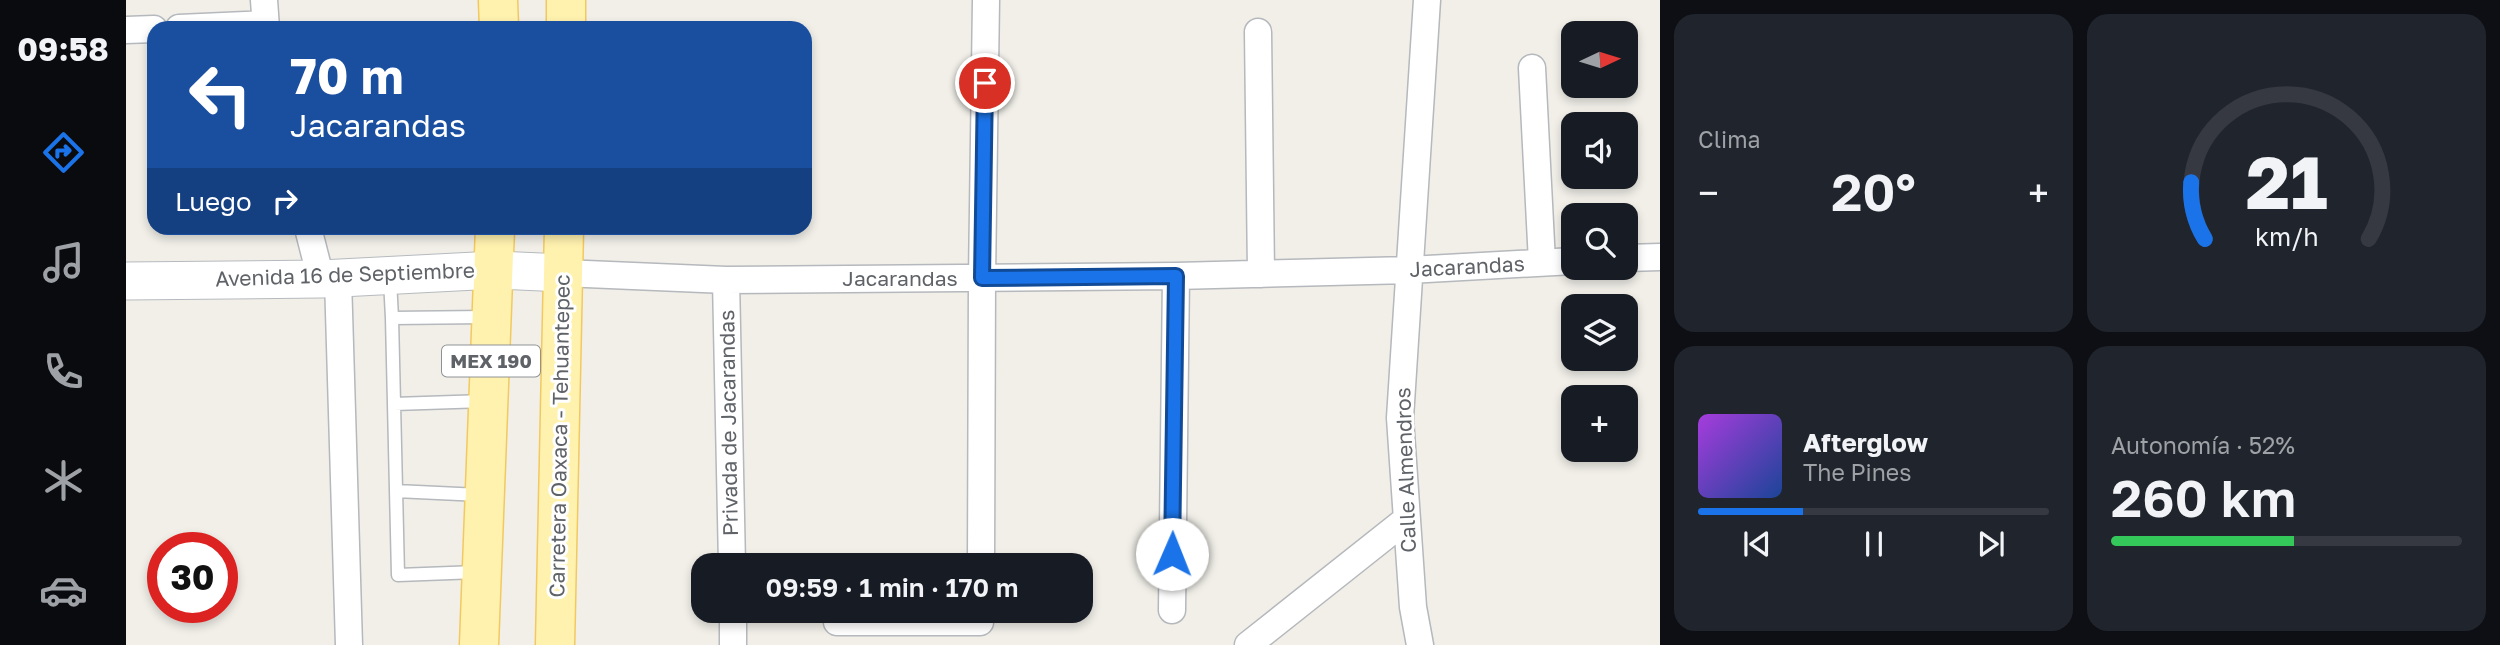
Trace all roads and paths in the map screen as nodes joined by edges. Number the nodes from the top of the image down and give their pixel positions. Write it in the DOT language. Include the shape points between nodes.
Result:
graph roads {
  1 [pos="498,0"];
  2 [pos="566,0"];
  3 [pos="986,0"];
  4 [pos="1427,0"];
  5 [pos="265,17"];
  6 [pos="234,21"];
  7 [pos="499,21"];
  8 [pos="566,21"];
  9 [pos="147,29"];
  10 [pos="126,30"];
  11 [pos="1258,32"];
  12 [pos="1532,68"];
  13 [pos="311,235"];
  14 [pos="495,235"];
  15 [pos="564,235"];
  16 [pos="1660,257"];
  17 [pos="1638,258"];
  18 [pos="1561,261"];
  19 [pos="1542,262"];
  20 [pos="495,270"];
  21 [pos="1409,270"];
  22 [pos="563,273"];
  23 [pos="1261,274"];
  24 [pos="389,276"];
  25 [pos="1176,276"];
  26 [pos="982,278"];
  27 [pos="329,279"];
  28 [pos="726,280"];
  29 [pos="126,281"];
  30 [pos="494,317"];
  31 [pos="392,318"];
  32 [pos="489,401"];
  33 [pos="394,404"];
  34 [pos="396,491"];
  35 [pos="484,495"];
  36 [pos="1407,519"];
  37 [pos="732,553"];
  38 [pos="981,553"];
  39 [pos="480,572"];
  40 [pos="1172,610"];
  41 [pos="733,623"];
  42 [pos="873,623"];
  43 [pos="982,626"];
  44 [pos="349,645"];
  45 [pos="479,645"];
  46 [pos="555,645"];
  47 [pos="733,645"];
  48 [pos="1248,645"];
  49 [pos="1420,645"];
  1 -- 7 [label="main road"];
  2 -- 8 [label="main road"];
  3 -- 26 [label="street"];
  4 -- 21 [label="street, Calle Almendros"];
  5 -- 6 [label="street"];
  9 -- 10 [label="street"];
  11 -- 23 [label="street"];
  12 -- 19 [label="street"];
  13 -- 27 [label="street"];
  14 -- 20 [label="main road, MEX 190"];
  15 -- 22 [label="main road, Carretera Oaxaca - Tehuantepec / MEX 190"];
  16 -- 17 [label="street"];
  18 -- 19 [label="street, Jacarandas"];
  19 -- 21 [label="street, Jacarandas"];
  20 -- 22 [label="street, Avenida 16 de Septiembre"];
  20 -- 24 [label="street, Avenida 16 de Septiembre"];
  20 -- 30 [label="main road, MEX 190"];
  21 -- 23 [label="street, Jacarandas"];
  21 -- 36 [label="street, Calle Almendros" via="1400,418"];
  22 -- 28 [label="street, Jacarandas"];
  22 -- 46 [label="main road, Carretera Oaxaca - Tehuantepec / MEX 190"];
  23 -- 25 [label="street, Jacarandas"];
  24 -- 27 [label="street, Avenida 16 de Septiembre"];
  24 -- 31 [label="lane"];
  25 -- 26 [label="street, Jacarandas"];
  25 -- 40 [label="street"];
  26 -- 28 [label="street, Jacarandas"];
  26 -- 38 [label="street"];
  27 -- 29 [label="street, Avenida 16 de Septiembre"];
  27 -- 44 [label="street"];
  28 -- 37 [label="street, Privada de Jacarandas"];
  30 -- 31 [label="lane"];
  30 -- 32 [label="main road, MEX 190"];
  31 -- 33 [label="lane"];
  32 -- 33 [label="lane"];
  32 -- 35 [label="main road, MEX 190"];
  33 -- 34 [label="lane"];
  34 -- 35 [label="lane"];
  34 -- 39 [label="lane" via="398,575"];
  35 -- 39 [label="main road, MEX 190"];
  36 -- 48 [label="street"];
  36 -- 49 [label="street, Calle Almendros"];
  39 -- 45 [label="main road, MEX 190"];
  41 -- 47 [label="street"];
  42 -- 43 [label="street"];
}
